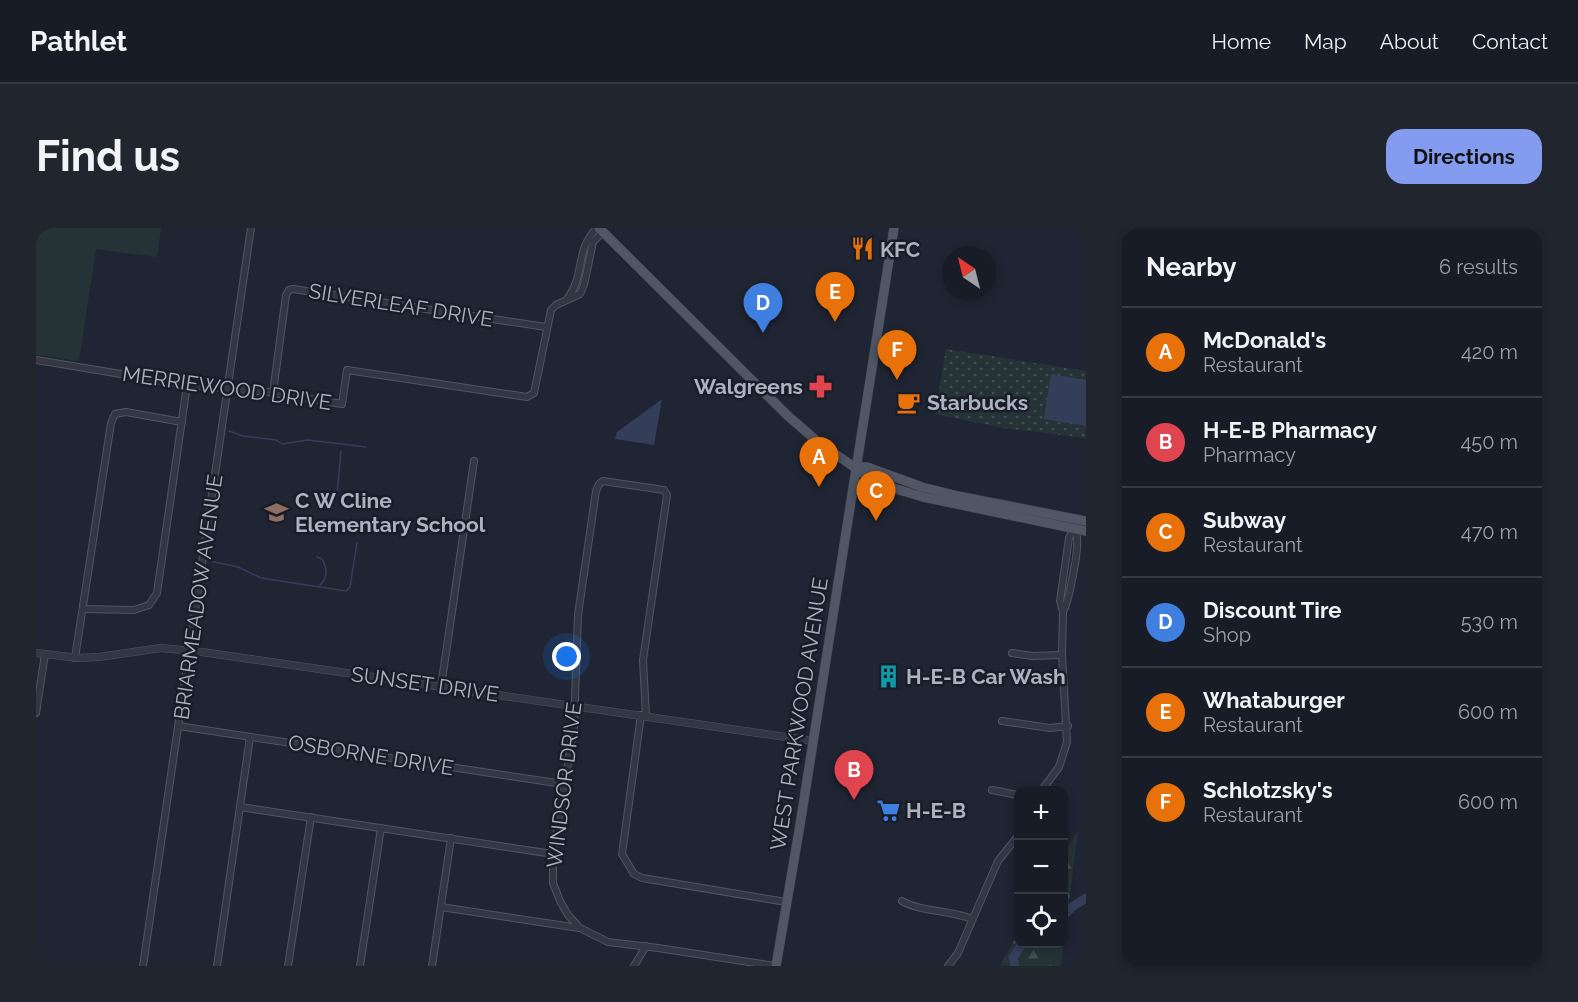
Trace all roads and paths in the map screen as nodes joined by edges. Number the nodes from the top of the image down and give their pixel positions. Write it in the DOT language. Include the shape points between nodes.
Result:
graph roads {
  1 [pos="251,228"];
  2 [pos="894,228"];
  3 [pos="600,229"];
  4 [pos="546,327"];
  5 [pos="36,360"];
  6 [pos="187,385"];
  7 [pos="228,388"];
  8 [pos="273,393"];
  9 [pos="182,422"];
  10 [pos="474,461"];
  11 [pos="855,466"];
  12 [pos="1086,521"];
  13 [pos="1074,528"];
  14 [pos="1086,531"];
  15 [pos="83,609"];
  16 [pos="190,651"];
  17 [pos="36,653"];
  18 [pos="1012,653"];
  19 [pos="45,654"];
  20 [pos="1062,655"];
  21 [pos="75,658"];
  22 [pos="441,687"];
  23 [pos="575,706"];
  24 [pos="36,713"];
  25 [pos="644,716"];
  26 [pos="1002,721"];
  27 [pos="178,726"];
  28 [pos="1068,726"];
  29 [pos="250,737"];
  30 [pos="813,741"];
  31 [pos="563,784"];
  32 [pos="1045,786"];
  33 [pos="992,790"];
  34 [pos="1014,794"];
  35 [pos="240,807"];
  36 [pos="311,817"];
  37 [pos="381,828"];
  38 [pos="451,838"];
  39 [pos="1015,840"];
  40 [pos="553,854"];
  41 [pos="902,901"];
  42 [pos="786,902"];
  43 [pos="441,907"];
  44 [pos="972,919"];
  45 [pos="580,928"];
  46 [pos="646,946"];
  47 [pos="143,966"];
  48 [pos="217,966"];
  49 [pos="288,966"];
  50 [pos="360,966"];
  51 [pos="432,966"];
  52 [pos="634,966"];
  53 [pos="775,966"];
  54 [pos="948,966"];
  1 -- 7 [label="street, BRIARMEADOW AVENUE"];
  2 -- 11 [label="main road, WEST PARKWOOD AVENUE"];
  3 -- 4 [label="street" via="584,261 580,294 551,310"];
  3 -- 11 [label="main road" via="788,416"];
  4 -- 8 [label="street, MERRIEWOOD DRIVE" via="531,395 522,397 347,370 342,404"];
  4 -- 8 [label="street, SILVERLEAF DRIVE" via="293,289 286,295"];
  5 -- 6 [label="street, MERRIEWOOD DRIVE"];
  6 -- 7 [label="street, MERRIEWOOD DRIVE"];
  6 -- 9 [label="street"];
  7 -- 8 [label="street, MERRIEWOOD DRIVE"];
  7 -- 16 [label="street, BRIARMEADOW AVENUE"];
  9 -- 15 [label="street" via="158,593 148,605 134,610"];
  9 -- 15 [label="street" via="126,412 115,414"];
  10 -- 22 [label="street"];
  11 -- 12 [label="main road" via="958,496"];
  11 -- 13 [label="main road" via="867,476 923,497"];
  11 -- 30 [label="main road, WEST PARKWOOD AVENUE"];
  13 -- 14 [label="main road"];
  13 -- 20 [label="street" via="1078,538 1063,612"];
  15 -- 21 [label="street"];
  16 -- 21 [label="street, SUNSET DRIVE" via="161,648"];
  16 -- 22 [label="street, SUNSET DRIVE"];
  16 -- 27 [label="street, BRIARMEADOW AVENUE"];
  17 -- 19 [label="street, SUNSET DRIVE"];
  18 -- 20 [label="street"];
  19 -- 21 [label="street, SUNSET DRIVE"];
  19 -- 24 [label="street"];
  20 -- 28 [label="street"];
  22 -- 23 [label="street, SUNSET DRIVE"];
  23 -- 25 [label="street, SUNSET DRIVE"];
  23 -- 25 [label="street, WINDSOR DRIVE" via="578,615 596,491 603,481 664,490 667,495 643,660"];
  23 -- 31 [label="street, WINDSOR DRIVE"];
  25 -- 30 [label="street, SUNSET DRIVE"];
  25 -- 42 [label="street" via="622,855 634,874"];
  26 -- 28 [label="street" via="1050,728"];
  27 -- 29 [label="street, OSBORNE DRIVE"];
  27 -- 47 [label="street, BRIARMEADOW AVENUE"];
  28 -- 32 [label="street" via="1063,758"];
  29 -- 31 [label="street, OSBORNE DRIVE"];
  29 -- 35 [label="street"];
  30 -- 42 [label="main road, WEST PARKWOOD AVENUE"];
  31 -- 40 [label="street, WINDSOR DRIVE"];
  33 -- 34 [label="street"];
  35 -- 36 [label="street"];
  35 -- 48 [label="street"];
  36 -- 37 [label="street"];
  36 -- 49 [label="street"];
  37 -- 38 [label="street"];
  37 -- 50 [label="street"];
  38 -- 40 [label="street"];
  38 -- 43 [label="street"];
  39 -- 44 [label="street" via="998,861"];
  40 -- 45 [label="street, WINDSOR DRIVE" via="556,892"];
  41 -- 44 [label="street"];
  42 -- 53 [label="main road, WEST PARKWOOD AVENUE"];
  43 -- 45 [label="street"];
  43 -- 51 [label="street"];
  44 -- 54 [label="street"];
  45 -- 46 [label="street, WINDSOR DRIVE" via="608,942"];
  46 -- 52 [label="street"];
  46 -- 53 [label="street, WINDSOR DRIVE"];
}
